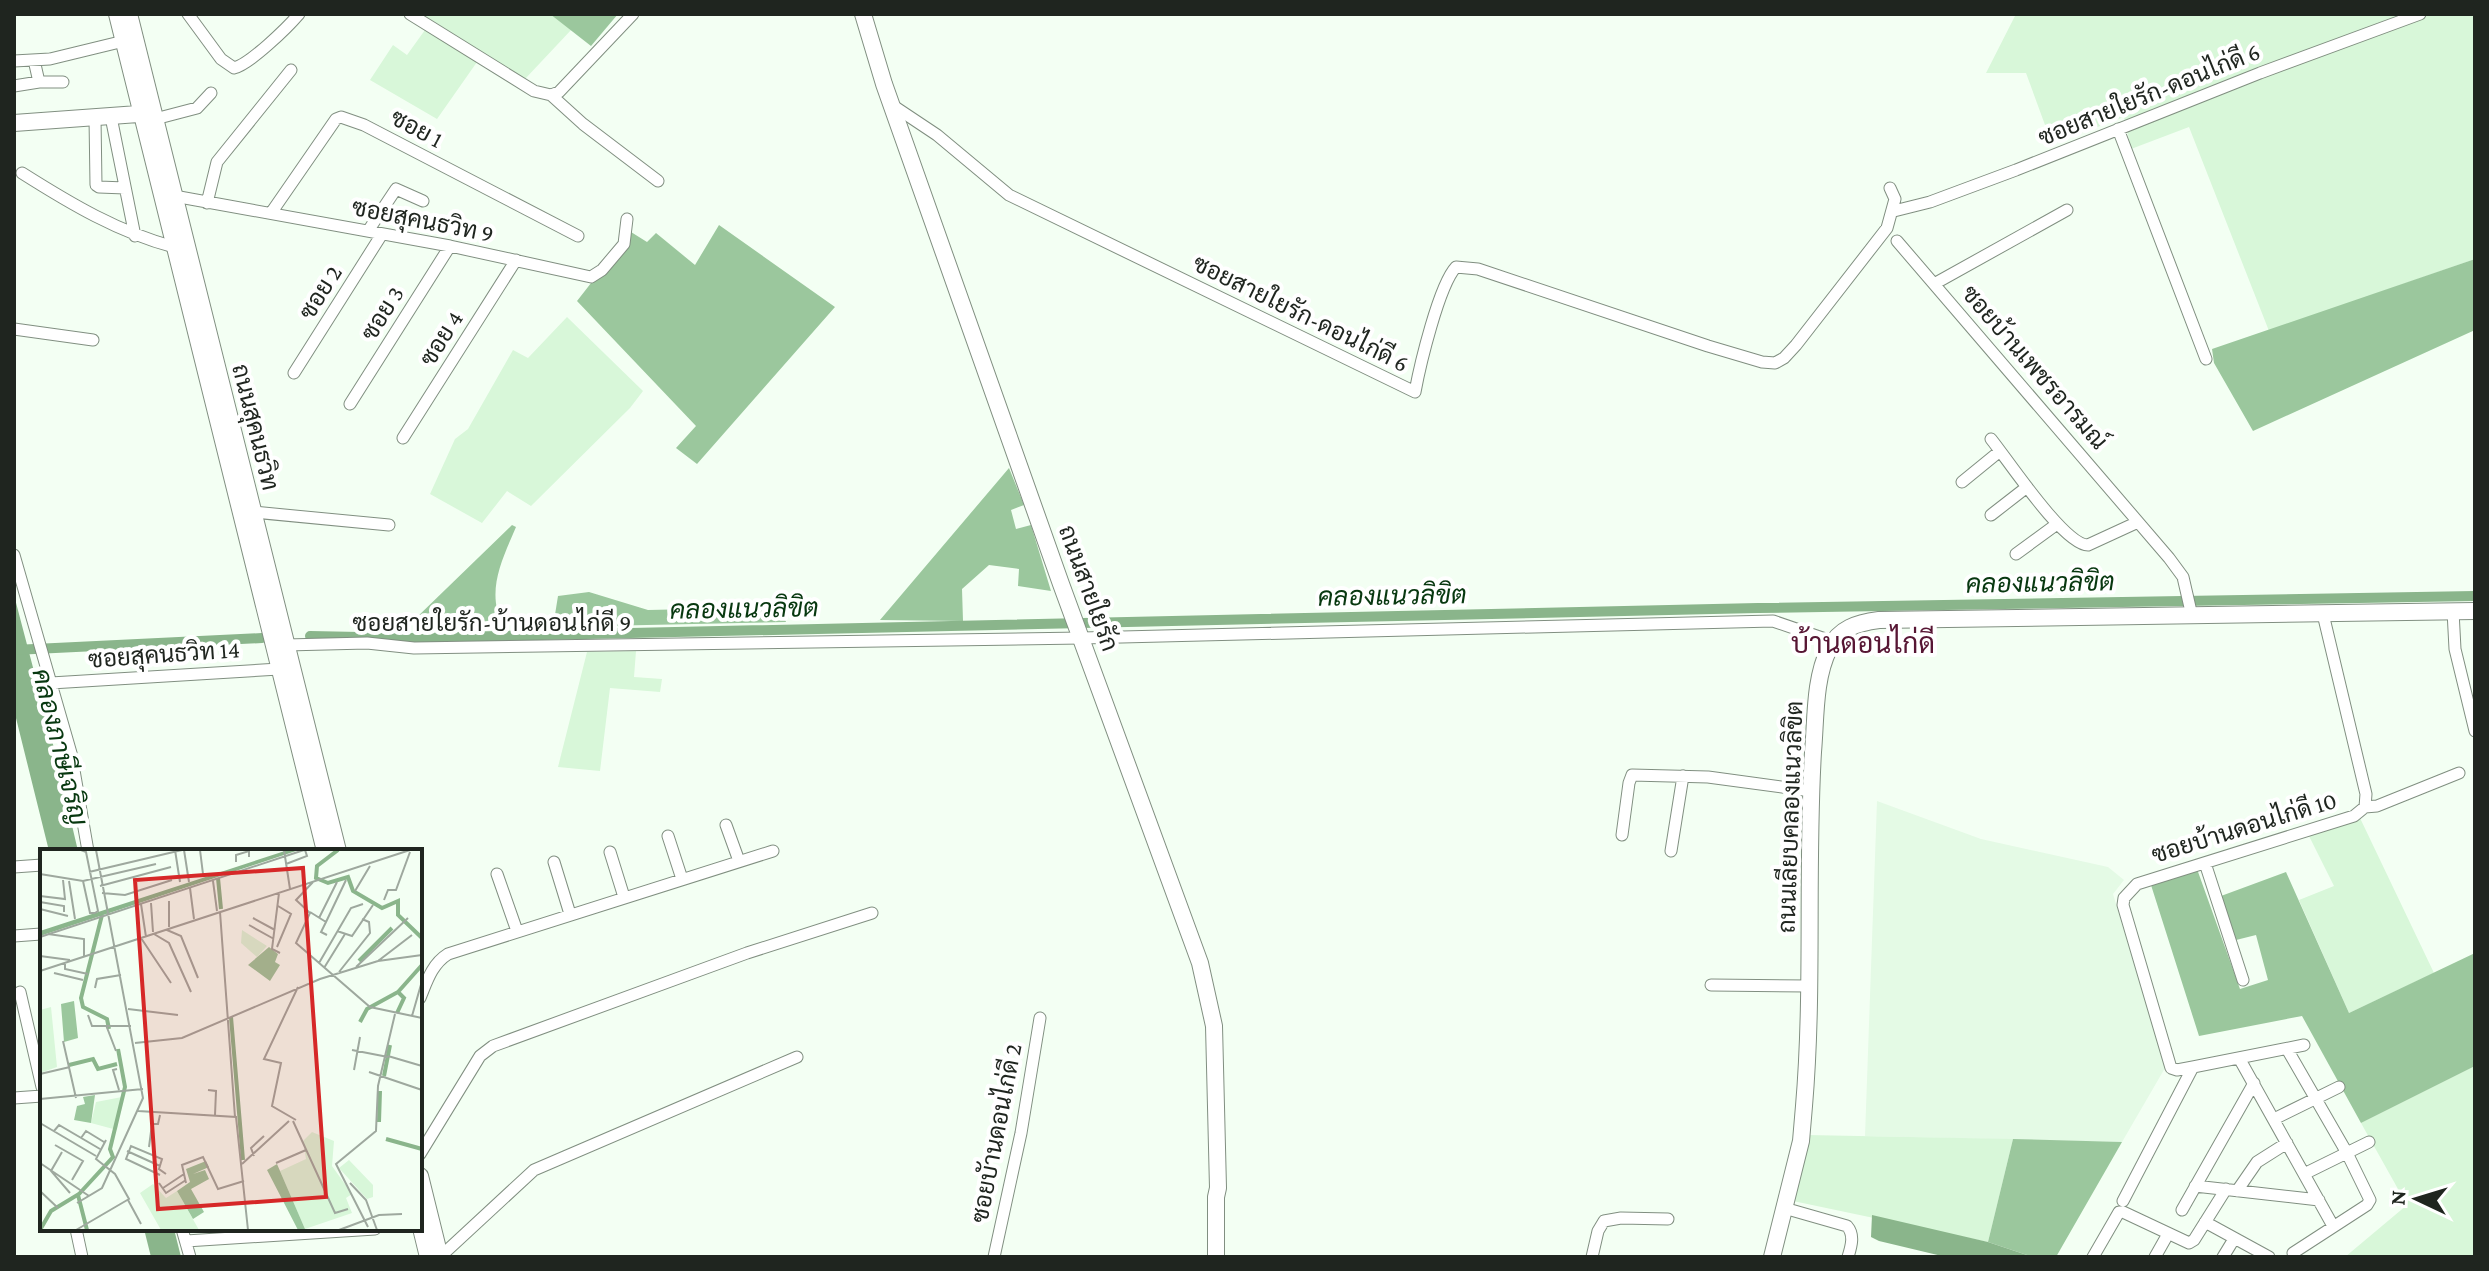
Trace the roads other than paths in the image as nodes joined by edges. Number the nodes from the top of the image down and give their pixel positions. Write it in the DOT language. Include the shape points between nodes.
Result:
graph roads {
  1 [pos="117,14"];
  2 [pos="129,14"];
  3 [pos="188,14"];
  4 [pos="299,14"];
  5 [pos="410,14"];
  6 [pos="633,14"];
  7 [pos="863,14"];
  8 [pos="2420,14"];
  9 [pos="124,41"];
  10 [pos="34,60"];
  11 [pos="14,61"];
  12 [pos="291,70"];
  13 [pos="39,82"];
  14 [pos="63,82"];
  15 [pos="14,86"];
  16 [pos="211,93"];
  17 [pos="551,95"];
  18 [pos="891,105"];
  19 [pos="150,116"];
  20 [pos="103,118"];
  21 [pos="14,123"];
  22 [pos="2118,129"];
  23 [pos="22,173"];
  24 [pos="658,181"];
  25 [pos="125,188"];
  26 [pos="1890,188"];
  27 [pos="174,196"];
  28 [pos="423,201"];
  29 [pos="207,203"];
  30 [pos="2067,210"];
  31 [pos="1894,211"];
  32 [pos="271,213"];
  33 [pos="627,219"];
  34 [pos="368,231"];
  35 [pos="382,234"];
  36 [pos="135,236"];
  37 [pos="578,236"];
  38 [pos="1897,241"];
  39 [pos="450,246"];
  40 [pos="174,247"];
  41 [pos="516,260"];
  42 [pos="1934,284"];
  43 [pos="14,329"];
  44 [pos="93,340"];
  45 [pos="2206,359"];
  46 [pos="294,373"];
  47 [pos="350,404"];
  48 [pos="403,438"];
  49 [pos="1991,439"];
  50 [pos="2000,451"];
  51 [pos="1962,482"];
  52 [pos="2027,487"];
  53 [pos="253,512"];
  54 [pos="1991,515"];
  55 [pos="2138,522"];
  56 [pos="2057,524"];
  57 [pos="389,525"];
  58 [pos="2016,554"];
  59 [pos="14,555"];
  60 [pos="2453,611"];
  61 [pos="2475,611"];
  62 [pos="2191,613"];
  63 [pos="2323,614"];
  64 [pos="1078,629"];
  65 [pos="1834,642"];
  66 [pos="286,645"];
  67 [pos="279,669"];
  68 [pos="51,683"];
  69 [pos="2475,731"];
  70 [pos="2459,773"];
  71 [pos="1683,776"];
  72 [pos="1811,791"];
  73 [pos="2365,807"];
  74 [pos="726,825"];
  75 [pos="1622,835"];
  76 [pos="668,836"];
  77 [pos="88,849"];
  78 [pos="324,849"];
  79 [pos="337,849"];
  80 [pos="773,851"];
  81 [pos="1671,851"];
  82 [pos="610,852"];
  83 [pos="739,861"];
  84 [pos="554,862"];
  85 [pos="2205,863"];
  86 [pos="40,865"];
  87 [pos="14,867"];
  88 [pos="497,874"];
  89 [pos="682,879"];
  90 [pos="624,897"];
  91 [pos="872,913"];
  92 [pos="570,914"];
  93 [pos="517,931"];
  94 [pos="40,934"];
  95 [pos="14,936"];
  96 [pos="2243,980"];
  97 [pos="1711,985"];
  98 [pos="1808,986"];
  99 [pos="20,992"];
  100 [pos="422,994"];
  101 [pos="1040,1018"];
  102 [pos="2304,1045"];
  103 [pos="2287,1049"];
  104 [pos="797,1057"];
  105 [pos="2239,1058"];
  106 [pos="2193,1067"];
  107 [pos="40,1078"];
  108 [pos="2254,1083"];
  109 [pos="2339,1087"];
  110 [pos="40,1096"];
  111 [pos="2314,1097"];
  112 [pos="14,1098"];
  113 [pos="2274,1119"];
  114 [pos="2369,1142"];
  115 [pos="2287,1143"];
  116 [pos="422,1151"];
  117 [pos="2347,1153"];
  118 [pos="2304,1174"];
  119 [pos="2195,1186"];
  120 [pos="1218,1188"];
  121 [pos="2231,1190"];
  122 [pos="2319,1200"];
  123 [pos="2123,1201"];
  124 [pos="1784,1208"];
  125 [pos="2182,1210"];
  126 [pos="1668,1219"];
  127 [pos="2205,1222"];
  128 [pos="423,1224"];
  129 [pos="2333,1226"];
  130 [pos="76,1231"];
  131 [pos="311,1231"];
  132 [pos="2168,1234"];
  133 [pos="184,1235"];
  134 [pos="2234,1239"];
  135 [pos="2293,1253"];
  136 [pos="82,1257"];
  137 [pos="190,1257"];
  138 [pos="428,1257"];
  139 [pos="440,1257"];
  140 [pos="994,1257"];
  141 [pos="1216,1257"];
  142 [pos="1225,1257"];
  143 [pos="1592,1257"];
  144 [pos="1772,1257"];
  145 [pos="1848,1257"];
  146 [pos="2093,1257"];
  147 [pos="2155,1257"];
  148 [pos="2223,1257"];
  149 [pos="2269,1257"];
  1 -- 9 [label="street, ถนนสุคนธวิท"];
  2 -- 19 [label="street, ถนนสุคนธวิท"];
  3 -- 4 [label="street" via="221,59 234,68"];
  5 -- 17 [label="street" via="534,91"];
  6 -- 17 [label="street"];
  7 -- 18 [label="street, ถนนสายใยรัก"];
  8 -- 22 [label="street, ซอยสายใยรัก-ดอนไก่ดี 6"];
  9 -- 10 [label="street"];
  9 -- 19 [label="street, ถนนสุคนธวิท"];
  10 -- 11 [label="street"];
  10 -- 13 [label="street"];
  12 -- 29 [label="street" via="217,162"];
  13 -- 14 [label="street"];
  13 -- 15 [label="street"];
  16 -- 19 [label="street" via="197,108"];
  17 -- 24 [label="street"];
  18 -- 31 [label="street, ซอยสายใยรัก-ดอนไก่ดี 6" via="937,135 1009,195 1415,392 1449,274 1456,267 1478,269 1708,346 1775,363 1796,345 1887,228"];
  18 -- 64 [label="street, ถนนสายใยรัก"];
  19 -- 20 [label="street"];
  19 -- 27 [label="street, ถนนสุคนธวิท"];
  19 -- 40 [label="street, ถนนสุคนธวิท"];
  20 -- 21 [label="street"];
  20 -- 25 [label="street"];
  20 -- 25 [label="street" via="96,185"];
  22 -- 31 [label="street, ซอยสายใยรัก-ดอนไก่ดี 6"];
  22 -- 45 [label="street"];
  23 -- 36 [label="street"];
  25 -- 36 [label="street"];
  26 -- 31 [label="street"];
  27 -- 29 [label="street, ซอยสุคนธวิท 9"];
  27 -- 53 [label="street, ถนนสุคนธวิท"];
  28 -- 34 [label="street" via="396,189"];
  29 -- 32 [label="street, ซอยสุคนธวิท 9"];
  30 -- 42 [label="street"];
  32 -- 34 [label="street, ซอยสุคนธวิท 9"];
  32 -- 37 [label="street, ซอย 1" via="341,117"];
  33 -- 41 [label="street, ซอยสุคนธวิท 9" via="624,244 591,277"];
  34 -- 35 [label="street, ซอยสุคนธวิท 9"];
  35 -- 39 [label="street, ซอยสุคนธวิท 9"];
  35 -- 46 [label="street, ซอย 2"];
  36 -- 40 [label="street"];
  38 -- 42 [label="street, ซอยบ้านเพชรอารมณ์"];
  39 -- 41 [label="street, ซอยสุคนธวิท 9"];
  39 -- 47 [label="street, ซอย 3"];
  40 -- 67 [label="street, ถนนสุคนธวิท"];
  41 -- 48 [label="street, ซอย 4"];
  42 -- 55 [label="street, ซอยบ้านเพชรอารมณ์"];
  43 -- 44 [label="street"];
  49 -- 50 [label="street"];
  50 -- 51 [label="street"];
  50 -- 52 [label="street"];
  52 -- 54 [label="street"];
  52 -- 56 [label="street"];
  53 -- 57 [label="street"];
  53 -- 66 [label="street, ถนนสุคนธวิท"];
  55 -- 56 [label="street" via="2088,545 2076,542"];
  55 -- 62 [label="street, ซอยบ้านเพชรอารมณ์" via="2182,575"];
  56 -- 58 [label="street"];
  59 -- 68 [label="street"];
  60 -- 61 [label="street"];
  60 -- 63 [label="street"];
  60 -- 69 [label="street" via="2455,649"];
  62 -- 63 [label="street"];
  62 -- 65 [label="street" via="1879,620 1851,626"];
  63 -- 73 [label="street, ซอยบ้านดอนไก่ดี 10"];
  64 -- 65 [label="street, ซอยสายใยรัก-บ้านดอนไก่ดี 9" via="1773,621"];
  64 -- 66 [label="street, ซอยสายใยรัก-บ้านดอนไก่ดี 9" via="414,648"];
  64 -- 120 [label="street, ถนนสายใยรัก" via="1211,1000"];
  65 -- 72 [label="street, ถนนเลียบคลองแนวลิขิต" via="1819,681"];
  66 -- 79 [label="street, ถนนสุคนธวิท"];
  67 -- 68 [label="street, ซอยสุคนธวิท 14"];
  67 -- 78 [label="street, ถนนสุคนธวิท"];
  68 -- 77 [label="street" via="71,753"];
  70 -- 73 [label="street"];
  71 -- 72 [label="street"];
  71 -- 75 [label="street" via="1632,775"];
  71 -- 81 [label="street"];
  72 -- 98 [label="street, ถนนเลียบคลองแนวลิขิต"];
  73 -- 85 [label="street, ซอยบ้านดอนไก่ดี 10" via="2354,816"];
  74 -- 83 [label="street"];
  76 -- 89 [label="street"];
  80 -- 83 [label="street"];
  82 -- 90 [label="street"];
  83 -- 89 [label="street"];
  84 -- 92 [label="street"];
  85 -- 96 [label="street"];
  85 -- 106 [label="street, ซอยบ้านดอนไก่ดี 10" via="2137,884 2124,898 2169,1064 2177,1070"];
  86 -- 87 [label="street"];
  88 -- 93 [label="street"];
  89 -- 90 [label="street"];
  90 -- 92 [label="street"];
  91 -- 116 [label="street" via="493,1046 480,1056"];
  92 -- 93 [label="street"];
  93 -- 100 [label="street" via="439,959"];
  94 -- 95 [label="street"];
  97 -- 98 [label="street"];
  98 -- 124 [label="street, ถนนเลียบคลองแนวลิขิต" via="1801,1141"];
  99 -- 107 [label="street"];
  101 -- 140 [label="street, ซอยบัานดอนไก่ดี 2"];
  102 -- 103 [label="street"];
  103 -- 105 [label="street"];
  103 -- 111 [label="street"];
  104 -- 139 [label="street" via="534,1170"];
  105 -- 106 [label="street"];
  105 -- 108 [label="street"];
  106 -- 123 [label="street"];
  108 -- 113 [label="street"];
  108 -- 119 [label="street"];
  109 -- 111 [label="street"];
  110 -- 112 [label="street"];
  111 -- 113 [label="street"];
  111 -- 117 [label="street"];
  113 -- 115 [label="street"];
  114 -- 117 [label="street"];
  115 -- 118 [label="street"];
  115 -- 121 [label="street" via="2257,1162"];
  117 -- 118 [label="street"];
  117 -- 129 [label="street" via="2370,1200"];
  118 -- 122 [label="street"];
  119 -- 121 [label="street"];
  119 -- 125 [label="street"];
  120 -- 141 [label="street, ถนนสายใยรัก"];
  120 -- 142 [label="street, ถนนสายใยรัก" via="1224,1196"];
  121 -- 122 [label="street"];
  121 -- 127 [label="street"];
  122 -- 129 [label="street"];
  124 -- 144 [label="street, ถนนเลียบคลองแนวลิขิต"];
  124 -- 145 [label="street" via="1847,1226 1852,1242"];
  126 -- 143 [label="street" via="1604,1221"];
  127 -- 132 [label="street" via="2189,1243"];
  127 -- 134 [label="street"];
  128 -- 138 [label="street"];
  128 -- 139 [label="street"];
  129 -- 135 [label="street"];
  130 -- 136 [label="street"];
  131 -- 133 [label="street"];
  132 -- 146 [label="street" via="2119,1212"];
  132 -- 147 [label="street"];
  133 -- 137 [label="street"];
  134 -- 148 [label="street"];
  134 -- 149 [label="street"];
}
